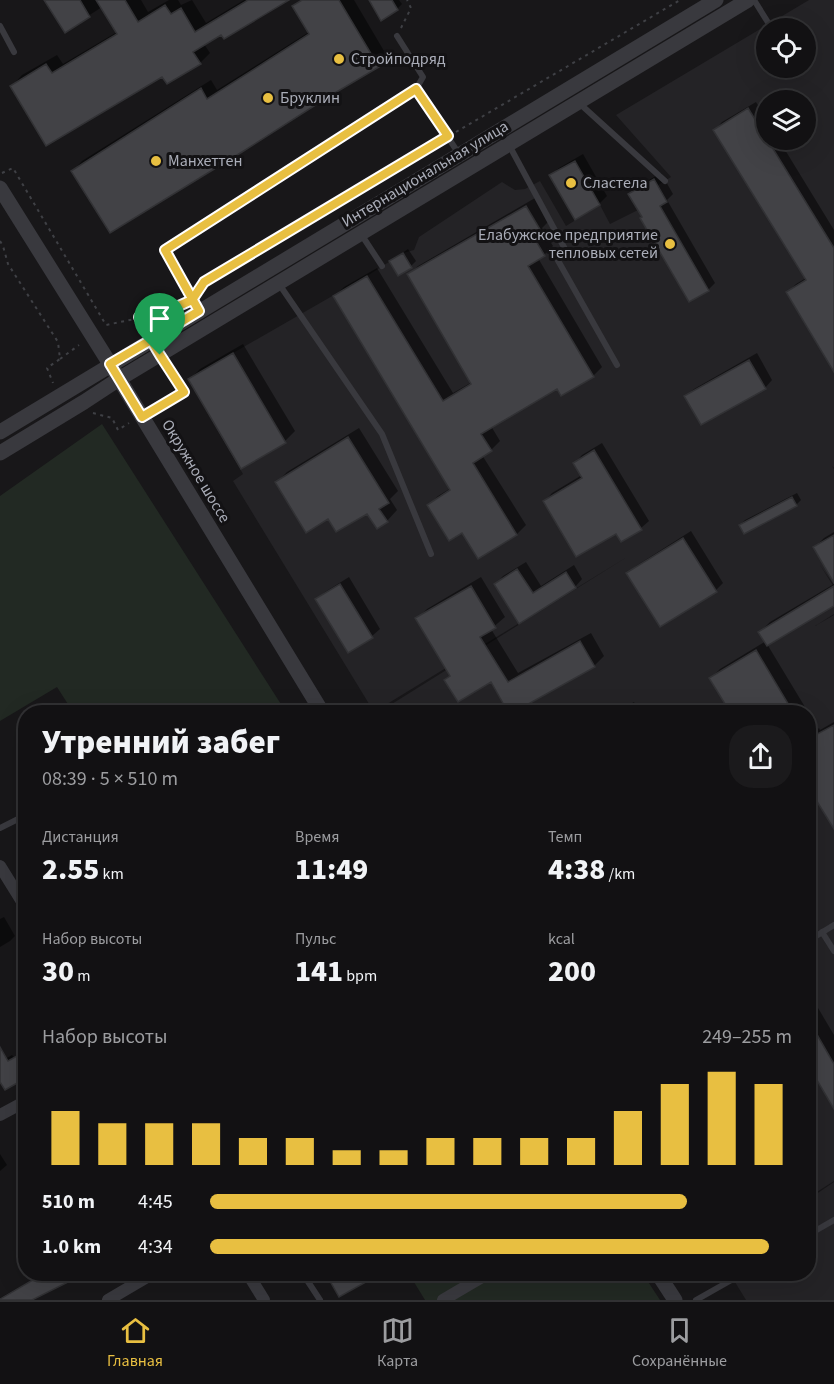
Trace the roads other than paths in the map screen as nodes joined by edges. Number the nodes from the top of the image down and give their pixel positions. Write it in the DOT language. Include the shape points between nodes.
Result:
graph roads {
  1 [pos="716,0"];
  2 [pos="748,0"];
  3 [pos="754,0"];
  4 [pos="765,18"];
  5 [pos="0,26"];
  6 [pos="397,36"];
  7 [pos="14,52"];
  8 [pos="416,89"];
  9 [pos="579,102"];
  10 [pos="508,145"];
  11 [pos="460,154"];
  12 [pos="665,181"];
  13 [pos="0,188"];
  14 [pos="361,234"];
  15 [pos="382,266"];
  16 [pos="279,284"];
  17 [pos="196,305"];
  18 [pos="110,364"];
  19 [pos="617,365"];
  20 [pos="119,379"];
  21 [pos="0,432"];
  22 [pos="0,453"];
  23 [pos="431,554"];
  24 [pos="318,705"];
  25 [pos="18,819"];
  26 [pos="0,828"];
  27 [pos="2,872"];
  28 [pos="18,896"];
  29 [pos="834,925"];
  30 [pos="822,932"];
  31 [pos="816,936"];
  32 [pos="834,951"];
  33 [pos="18,1105"];
  34 [pos="0,1115"];
  35 [pos="834,1220"];
  36 [pos="816,1230"];
  37 [pos="140,1281"];
  38 [pos="252,1281"];
  39 [pos="308,1281"];
  40 [pos="475,1281"];
  41 [pos="663,1281"];
  42 [pos="730,1281"];
  43 [pos="108,1300"];
  44 [pos="264,1300"];
  45 [pos="320,1300"];
  46 [pos="443,1300"];
  47 [pos="675,1300"];
  48 [pos="696,1300"];
  1 -- 11 [label="street, Интернациональная улица"];
  2 -- 9 [label="street, Интернациональная улица"];
  3 -- 4 [label="lane"];
  5 -- 7 [label="lane"];
  6 -- 8 [label="lane" via="423,78"];
  8 -- 11 [label="lane"];
  8 -- 17 [label="lane" via="165,250"];
  9 -- 10 [label="street, Интернациональная улица"];
  9 -- 12 [label="lane"];
  10 -- 14 [label="street, Интернациональная улица"];
  10 -- 19 [label="lane" via="565,249 556,257"];
  11 -- 17 [label="street, Интернациональная улица"];
  13 -- 18 [label="street, Окружное шоссе"];
  14 -- 15 [label="lane"];
  14 -- 16 [label="street, Интернациональная улица"];
  16 -- 20 [label="street, Интернациональная улица"];
  16 -- 23 [label="lane" via="382,434"];
  17 -- 18 [label="street, Интернациональная улица" via="151,340"];
  18 -- 20 [label="street, Окружное шоссе"];
  18 -- 21 [label="street, Интернациональная улица"];
  20 -- 22 [label="street, Интернациональная улица"];
  20 -- 24 [label="street, Окружное шоссе"];
  25 -- 26 [label="lane"];
  27 -- 28 [label="street"];
  29 -- 30 [label="lane"];
  30 -- 31 [label="lane"];
  30 -- 32 [label="lane"];
  33 -- 34 [label="street"];
  35 -- 36 [label="lane"];
  37 -- 43 [label="street"];
  38 -- 44 [label="street"];
  39 -- 45 [label="lane"];
  40 -- 46 [label="street"];
  41 -- 47 [label="street"];
  42 -- 48 [label="lane"];
}
